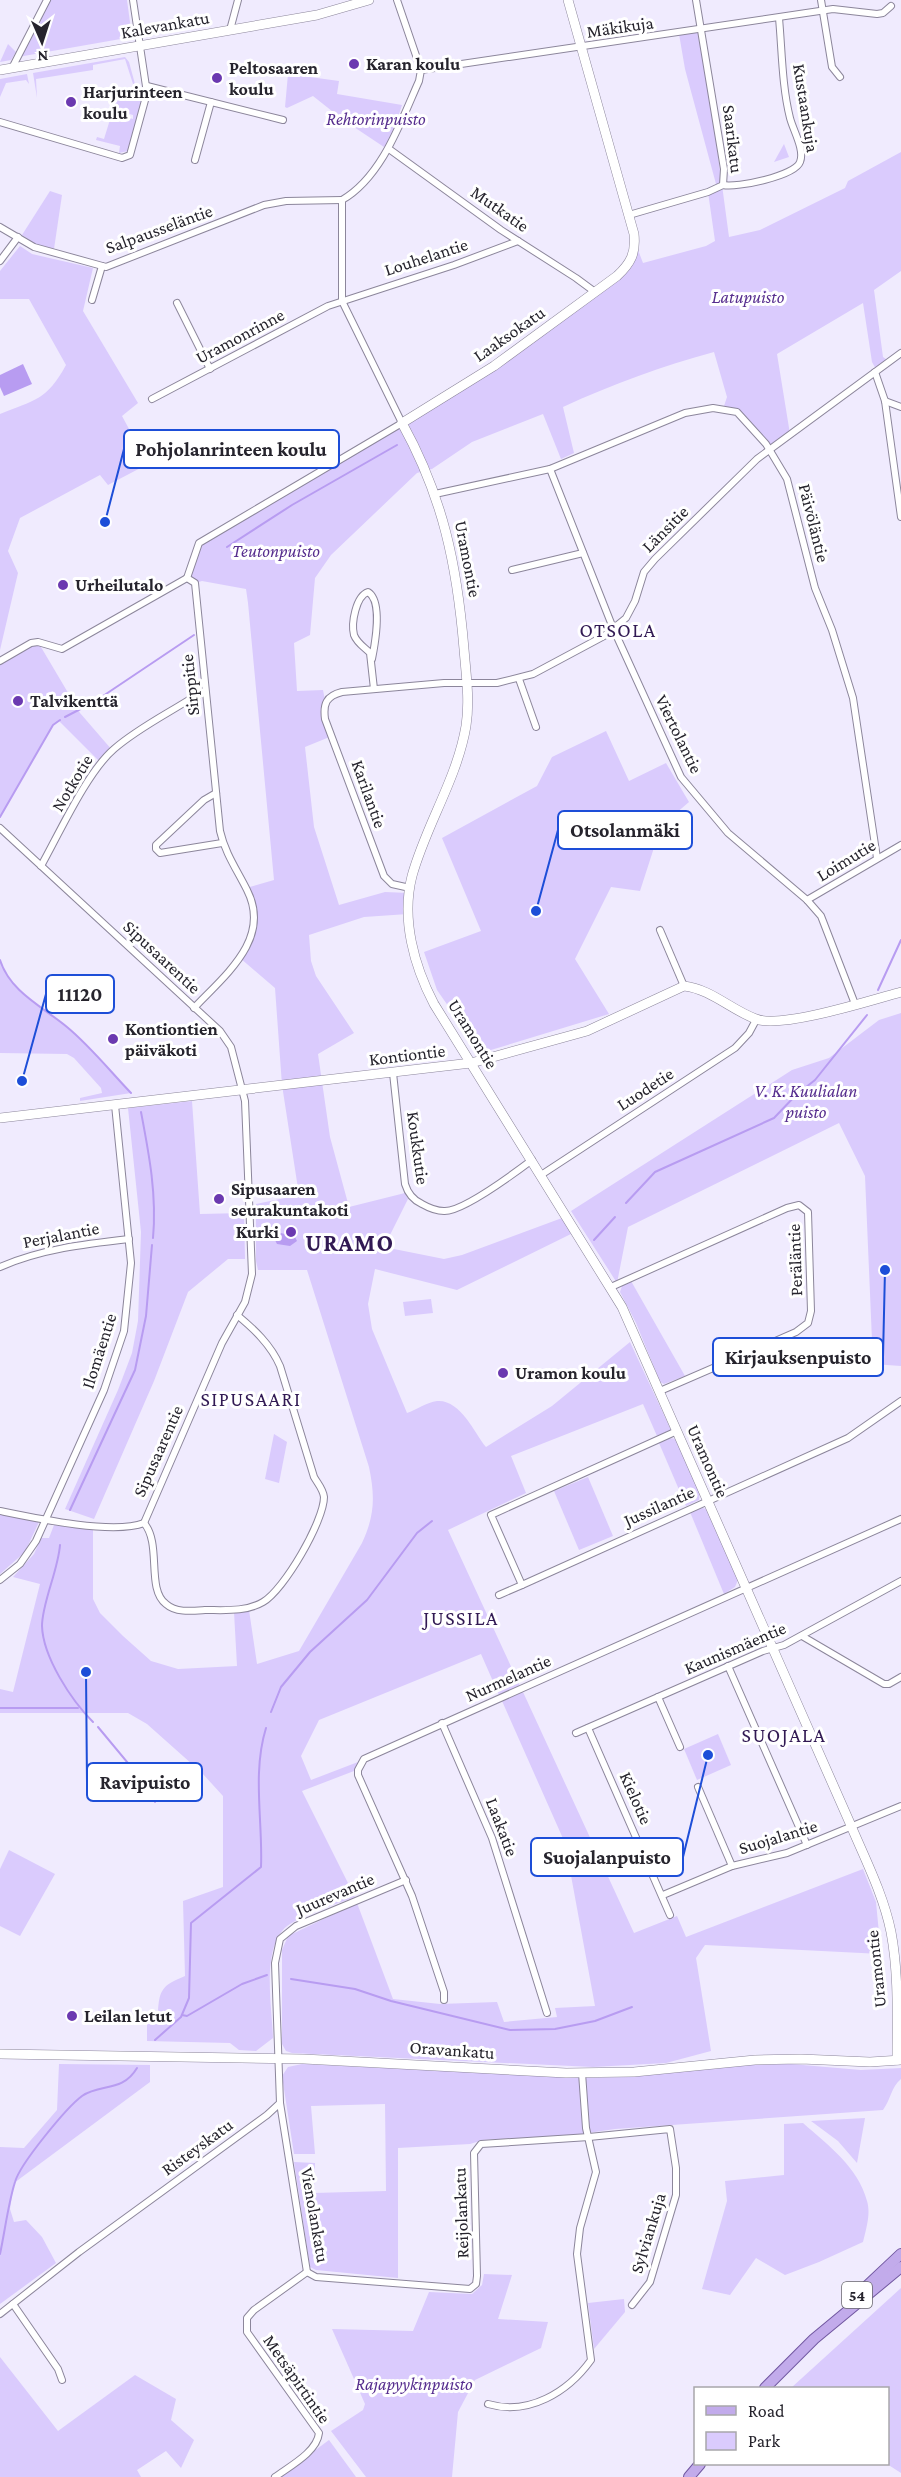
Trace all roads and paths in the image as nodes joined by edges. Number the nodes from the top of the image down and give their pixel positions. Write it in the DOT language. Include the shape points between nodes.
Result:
graph roads {
  1 [pos="47,0"];
  2 [pos="133,0"];
  3 [pos="238,0"];
  4 [pos="369,0"];
  5 [pos="397,0"];
  6 [pos="568,0"];
  7 [pos="696,0"];
  8 [pos="821,0"];
  9 [pos="891,6"];
  10 [pos="823,11"];
  11 [pos="779,18"];
  12 [pos="701,29"];
  13 [pos="230,30"];
  14 [pos="140,46"];
  15 [pos="583,47"];
  16 [pos="12,68"];
  17 [pos="0,70"];
  18 [pos="421,70"];
  19 [pos="840,76"];
  20 [pos="147,86"];
  21 [pos="211,102"];
  22 [pos="283,120"];
  23 [pos="0,122"];
  24 [pos="389,149"];
  25 [pos="195,160"];
  26 [pos="723,185"];
  27 [pos="342,200"];
  28 [pos="629,215"];
  29 [pos="0,227"];
  30 [pos="18,237"];
  31 [pos="518,241"];
  32 [pos="0,261"];
  33 [pos="102,266"];
  34 [pos="595,292"];
  35 [pos="92,300"];
  36 [pos="342,301"];
  37 [pos="177,303"];
  38 [pos="901,353"];
  39 [pos="210,369"];
  40 [pos="874,372"];
  41 [pos="152,399"];
  42 [pos="885,401"];
  43 [pos="901,406"];
  44 [pos="402,423"];
  45 [pos="770,449"];
  46 [pos="550,470"];
  47 [pos="435,494"];
  48 [pos="901,517"];
  49 [pos="583,553"];
  50 [pos="512,570"];
  51 [pos="187,578"];
  52 [pos="613,628"];
  53 [pos="372,659"];
  54 [pos="0,661"];
  55 [pos="519,679"];
  56 [pos="467,683"];
  57 [pos="374,689"];
  58 [pos="205,692"];
  59 [pos="331,696"];
  60 [pos="536,727"];
  61 [pos="216,793"];
  62 [pos="0,828"];
  63 [pos="222,843"];
  64 [pos="901,845"];
  65 [pos="877,858"];
  66 [pos="41,866"];
  67 [pos="410,888"];
  68 [pos="807,900"];
  69 [pos="660,930"];
  70 [pos="684,986"];
  71 [pos="901,992"];
  72 [pos="855,1004"];
  73 [pos="195,1008"];
  74 [pos="756,1020"];
  75 [pos="471,1063"];
  76 [pos="393,1073"];
  77 [pos="242,1090"];
  78 [pos="115,1105"];
  79 [pos="0,1119"];
  80 [pos="532,1160"];
  81 [pos="541,1175"];
  82 [pos="129,1239"];
  83 [pos="0,1267"];
  84 [pos="611,1287"];
  85 [pos="237,1315"];
  86 [pos="660,1391"];
  87 [pos="901,1401"];
  88 [pos="677,1431"];
  89 [pos="708,1500"];
  90 [pos="0,1511"];
  91 [pos="901,1519"];
  92 [pos="46,1520"];
  93 [pos="144,1523"];
  94 [pos="0,1580"];
  95 [pos="901,1581"];
  96 [pos="522,1585"];
  97 [pos="746,1589"];
  98 [pos="499,1595"];
  99 [pos="802,1636"];
  100 [pos="773,1647"];
  101 [pos="728,1666"];
  102 [pos="901,1677"];
  103 [pos="658,1697"];
  104 [pos="442,1723"];
  105 [pos="588,1728"];
  106 [pos="576,1733"];
  107 [pos="680,1747"];
  108 [pos="698,1787"];
  109 [pos="901,1806"];
  110 [pos="852,1828"];
  111 [pos="807,1845"];
  112 [pos="732,1866"];
  113 [pos="406,1880"];
  114 [pos="663,1895"];
  115 [pos="670,1915"];
  116 [pos="897,1952"];
  117 [pos="444,2000"];
  118 [pos="547,2013"];
  119 [pos="0,2054"];
  120 [pos="277,2058"];
  121 [pos="899,2060"];
  122 [pos="582,2073"];
  123 [pos="280,2103"];
  124 [pos="589,2137"];
  125 [pos="901,2254"];
  126 [pos="901,2267"];
  127 [pos="307,2272"];
  128 [pos="476,2284"];
  129 [pos="13,2304"];
  130 [pos="632,2305"];
  131 [pos="0,2314"];
  132 [pos="814,2339"];
  133 [pos="62,2380"];
  134 [pos="769,2385"];
  135 [pos="488,2404"];
  136 [pos="698,2465"];
  137 [pos="275,2477"];
  138 [pos="689,2477"];
  1 -- 16 [label="street"];
  2 -- 14 [label="street"];
  3 -- 13 [label="street"];
  4 -- 13 [label="street, Kalevankatu" via="317,15"];
  5 -- 18 [label="street"];
  6 -- 15 [label="street, Laaksokatu"];
  7 -- 12 [label="street, Saarikatu"];
  8 -- 10 [label="street"];
  9 -- 10 [label="street, Mäkikuja" via="878,14"];
  10 -- 11 [label="street, Mäkikuja"];
  10 -- 19 [label="street" via="831,68"];
  11 -- 12 [label="street, Mäkikuja"];
  11 -- 26 [label="street, Kustaankuja" via="788,107 801,154 798,166 767,180"];
  12 -- 15 [label="street, Mäkikuja"];
  12 -- 26 [label="street, Saarikatu" via="724,169"];
  13 -- 14 [label="street, Kalevankatu"];
  14 -- 16 [label="street, Kalevankatu"];
  14 -- 20 [label="street"];
  15 -- 18 [label="street, Mäkikuja"];
  15 -- 28 [label="street, Laaksokatu"];
  16 -- 17 [label="street, Kalevankatu"];
  18 -- 24 [label="street"];
  20 -- 21 [label="street"];
  20 -- 23 [label="street" via="128,157"];
  21 -- 22 [label="street"];
  21 -- 25 [label="street"];
  24 -- 27 [label="street" via="354,192"];
  24 -- 31 [label="street, Mutkatie"];
  26 -- 28 [label="street, Saarikatu"];
  27 -- 33 [label="street, Salpausseläntie" via="264,205"];
  27 -- 36 [label="street, Uramontie"];
  28 -- 34 [label="street, Laaksokatu" via="635,242 632,261"];
  29 -- 30 [label="street, Salpausseläntie"];
  30 -- 32 [label="street"];
  30 -- 33 [label="street, Salpausseläntie" via="34,247"];
  31 -- 34 [label="street, Mutkatie"];
  31 -- 36 [label="street, Louhelantie"];
  33 -- 35 [label="street"];
  34 -- 44 [label="street, Laaksokatu" via="494,366"];
  36 -- 39 [label="street, Uramonrinne"];
  36 -- 44 [label="street, Uramontie"];
  37 -- 39 [label="street"];
  38 -- 40 [label="street, Länsitie"];
  39 -- 41 [label="street, Uramonrinne"];
  40 -- 42 [label="street"];
  40 -- 45 [label="street, Länsitie"];
  42 -- 43 [label="street"];
  42 -- 48 [label="street"];
  44 -- 47 [label="street, Uramontie"];
  44 -- 51 [label="street, Laaksokatu" via="199,543"];
  45 -- 46 [label="street, Päivöläntie" via="737,412 702,409"];
  45 -- 52 [label="street, Länsitie" via="655,559 644,572 631,610"];
  45 -- 65 [label="street, Päivöläntie" via="789,483 815,588 853,698"];
  46 -- 47 [label="street, Päivöläntie"];
  46 -- 49 [label="street, Viertolantie"];
  47 -- 56 [label="street, Uramontie" via="457,578"];
  49 -- 50 [label="street"];
  49 -- 52 [label="street, Viertolantie"];
  51 -- 54 [label="street" via="62,649 31,643"];
  51 -- 58 [label="street, Sirppitie" via="195,583"];
  52 -- 55 [label="street, Länsitie" via="554,664"];
  52 -- 68 [label="street, Viertolantie" via="681,777 728,832"];
  53 -- 53 [label="street" via="354,630 358,601 368,592 376,609"];
  53 -- 57 [label="street"];
  55 -- 56 [label="street, Länsitie"];
  55 -- 60 [label="street"];
  56 -- 57 [label="street, Länsitie"];
  56 -- 67 [label="street, Uramontie" via="461,749"];
  57 -- 59 [label="street, Länsitie"];
  58 -- 61 [label="street, Sirppitie"];
  58 -- 66 [label="street, Notkotie" via="127,739 107,756"];
  59 -- 67 [label="street, Karilantie" via="324,704 325,719 375,855 389,882"];
  61 -- 63 [label="street, Sirppitie"];
  61 -- 63 [label="street" via="204,800 156,849 160,853"];
  62 -- 66 [label="street, Sipusaarentie"];
  63 -- 73 [label="street, Sirppitie" via="251,897 255,923 243,954"];
  64 -- 65 [label="street, Loimutie"];
  65 -- 68 [label="street, Loimutie"];
  66 -- 73 [label="street, Sipusaarentie"];
  67 -- 75 [label="street, Uramontie" via="408,914 420,979"];
  68 -- 72 [label="street, Viertolantie" via="821,916"];
  69 -- 70 [label="street"];
  70 -- 74 [label="street" via="700,990"];
  70 -- 75 [label="street, Kontiontie" via="587,1031"];
  71 -- 72 [label="street"];
  72 -- 74 [label="street" via="789,1020"];
  73 -- 77 [label="street, Sipusaarentie" via="227,1039"];
  74 -- 81 [label="street, Luodetie" via="735,1048"];
  75 -- 76 [label="street, Kontiontie"];
  75 -- 80 [label="street, Uramontie"];
  76 -- 77 [label="street, Kontiontie"];
  76 -- 80 [label="street, Koukkutie" via="405,1184 416,1201 450,1211"];
  77 -- 78 [label="street, Kontiontie"];
  77 -- 85 [label="street, Sipusaarentie" via="253,1261 248,1291"];
  78 -- 79 [label="street, Kontiontie"];
  78 -- 82 [label="street, Ilomäentie"];
  80 -- 81 [label="street, Uramontie"];
  81 -- 84 [label="street, Uramontie"];
  82 -- 83 [label="street, Perjalantie" via="53,1250"];
  82 -- 92 [label="street, Ilomäentie" via="129,1296 124,1331 104,1390"];
  84 -- 86 [label="street, Uramontie"];
  84 -- 86 [label="street, Peräläntie" via="787,1208 799,1205 808,1212 808,1323 796,1332"];
  85 -- 93 [label="street, Sipusaarentie"];
  85 -- 93 [label="street, Sipusaarentie" via="275,1354 280,1366 314,1477 323,1491 323,1509 317,1525 283,1580 263,1602 240,1610 196,1611 172,1609 161,1600 153,1538"];
  86 -- 88 [label="street, Uramontie"];
  87 -- 89 [label="street, Jussilantie" via="848,1438"];
  88 -- 89 [label="street, Uramontie"];
  88 -- 96 [label="street" via="491,1515"];
  89 -- 96 [label="street, Jussilantie"];
  89 -- 97 [label="street, Uramontie"];
  90 -- 92 [label="street"];
  91 -- 97 [label="street, Nurmelantie"];
  92 -- 93 [label="street" via="85,1525"];
  92 -- 94 [label="street, Ilomäentie" via="24,1559"];
  95 -- 99 [label="street, Kaunismäentie"];
  96 -- 98 [label="street, Jussilantie"];
  97 -- 100 [label="street, Uramontie"];
  97 -- 104 [label="street, Nurmelantie"];
  99 -- 100 [label="street, Kaunismäentie"];
  99 -- 102 [label="street" via="884,1684"];
  100 -- 101 [label="street, Kaunismäentie"];
  100 -- 110 [label="street, Uramontie"];
  101 -- 103 [label="street, Kaunismäentie"];
  101 -- 111 [label="street"];
  103 -- 105 [label="street, Kaunismäentie"];
  103 -- 107 [label="street"];
  104 -- 113 [label="street, Nurmelantie" via="364,1759 358,1770"];
  104 -- 118 [label="street, Laakatie" via="492,1838"];
  105 -- 106 [label="street, Kaunismäentie"];
  105 -- 114 [label="street, Kielotie"];
  108 -- 112 [label="street"];
  109 -- 110 [label="street, Suojalantie"];
  110 -- 111 [label="street, Suojalantie"];
  110 -- 116 [label="street, Uramontie" via="883,1903"];
  111 -- 112 [label="street, Suojalantie"];
  112 -- 114 [label="street, Suojalantie"];
  113 -- 117 [label="street, Nurmelantie"];
  113 -- 120 [label="street, Juurevantie" via="296,1926 280,1939 274,1963"];
  114 -- 115 [label="street, Kielotie"];
  116 -- 121 [label="street, Uramontie"];
  119 -- 120 [label="street, Oravankatu"];
  120 -- 122 [label="street, Oravankatu"];
  120 -- 123 [label="street"];
  121 -- 122 [label="street, Oravankatu" via="755,2060"];
  122 -- 124 [label="street"];
  123 -- 127 [label="street, Vienolankatu"];
  123 -- 129 [label="street, Risteyskatu"];
  124 -- 128 [label="street, Reijolankatu" via="481,2144 476,2148"];
  124 -- 130 [label="street, Sylviankuja" via="670,2129 676,2195 650,2282"];
  124 -- 135 [label="street" via="596,2172 577,2242 591,2360 567,2387 537,2403"];
  125 -- 132 [label="main road, 54"];
  126 -- 132 [label="main road, 54"];
  127 -- 128 [label="street, Vienolankatu" via="316,2277 425,2287 470,2289"];
  127 -- 137 [label="street, Metsäpirtintie" via="254,2310 246,2325 247,2332 319,2433 318,2442"];
  129 -- 131 [label="street, Risteyskatu"];
  129 -- 133 [label="street"];
  132 -- 134 [label="main road, 54"];
  136 -- 138 [label="main road"];
}
